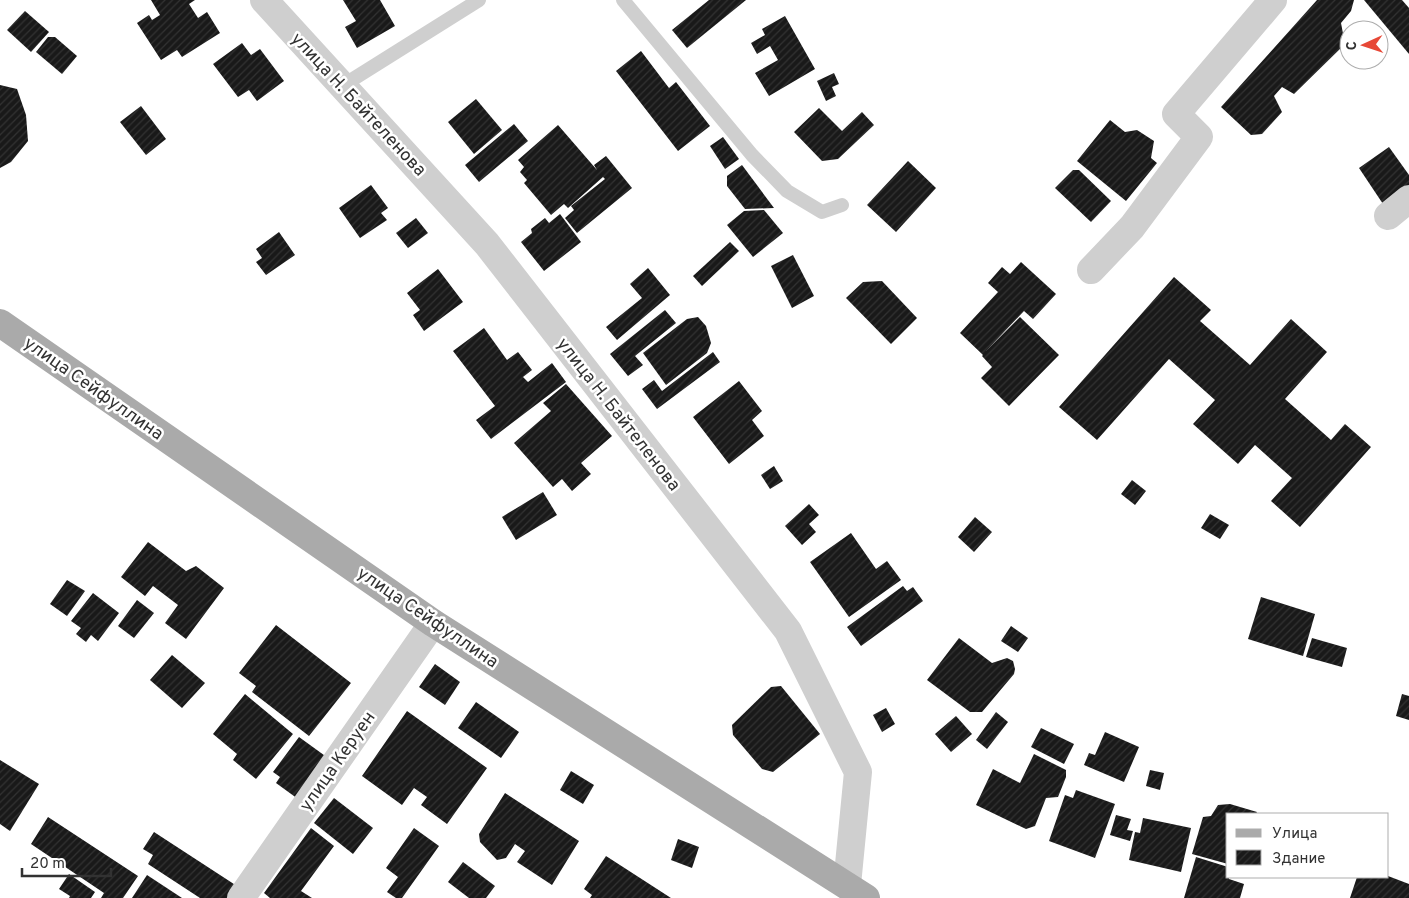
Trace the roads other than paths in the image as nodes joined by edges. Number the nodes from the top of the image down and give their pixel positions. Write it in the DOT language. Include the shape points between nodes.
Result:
graph roads {
  1 [pos="264,0"];
  2 [pos="478,0"];
  3 [pos="623,0"];
  4 [pos="1273,0"];
  5 [pos="342,86"];
  6 [pos="1409,199"];
  7 [pos="842,205"];
  8 [pos="1388,216"];
  9 [pos="1091,270"];
  10 [pos="0,323"];
  11 [pos="433,623"];
  12 [pos="856,891"];
  13 [pos="241,898"];
  1 -- 5 [label="street, улица Н. Байтеленова"];
  2 -- 5 [label="lane"];
  3 -- 7 [label="lane" via="752,156 787,191 822,212"];
  4 -- 9 [label="street" via="1176,114 1198,137 1132,227"];
  5 -- 12 [label="street, улица Н. Байтеленова" via="487,244 788,631 858,772"];
  6 -- 8 [label="street"];
  10 -- 11 [label="main road, улица Сейфуллина"];
  11 -- 12 [label="main road, улица Сейфуллина"];
  11 -- 13 [label="street, улица Керуен"];
}
